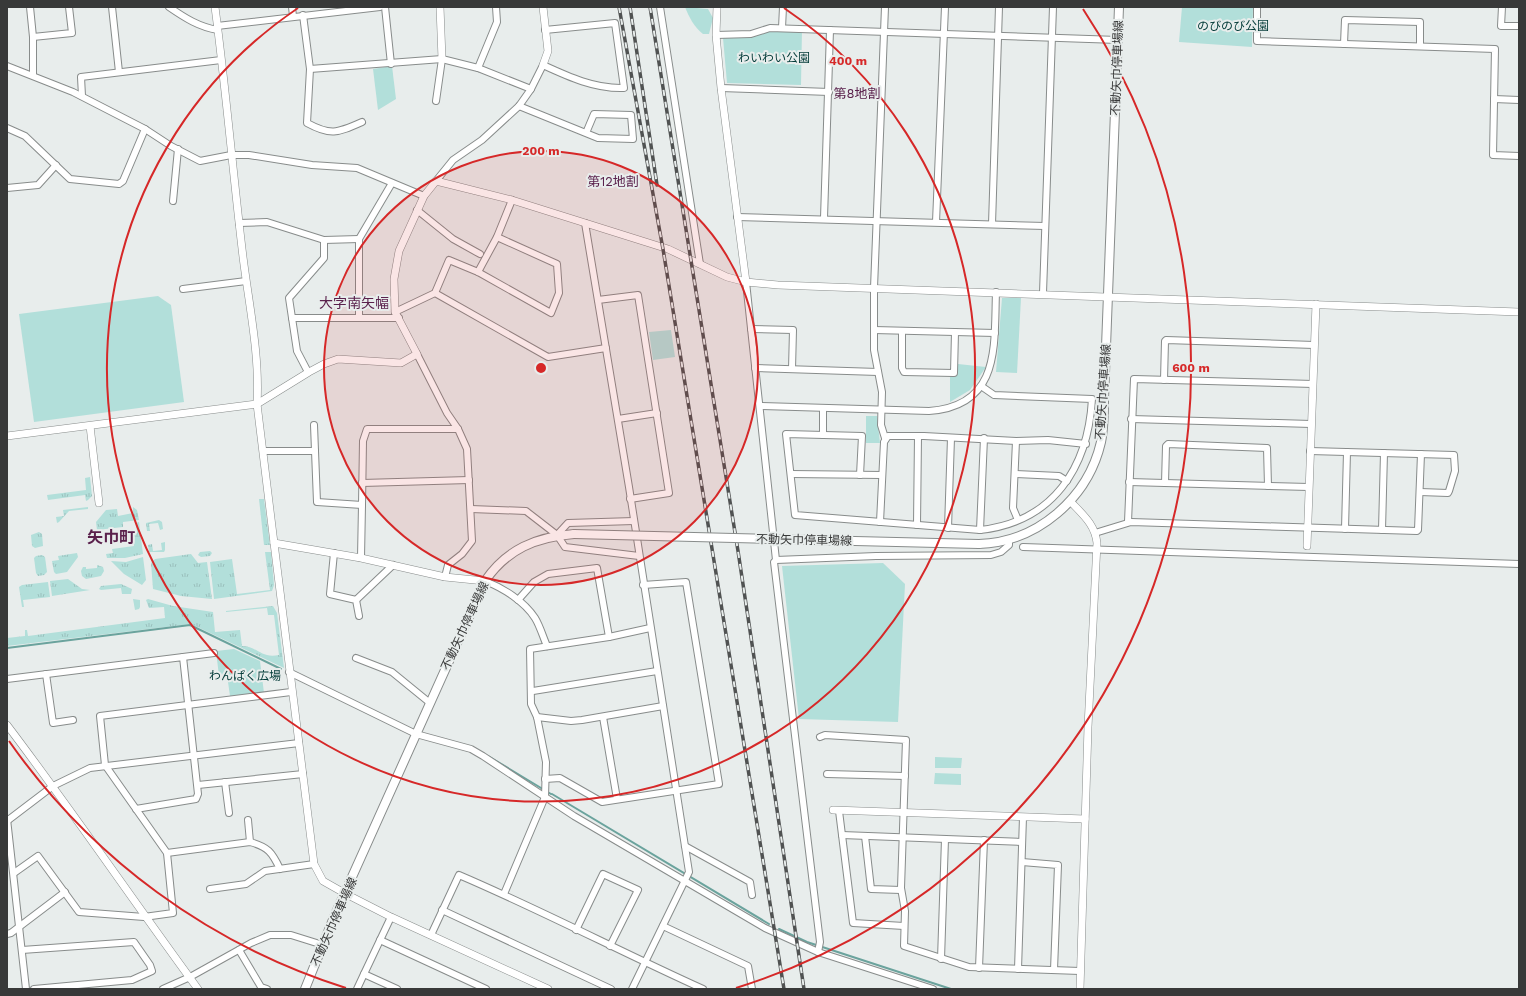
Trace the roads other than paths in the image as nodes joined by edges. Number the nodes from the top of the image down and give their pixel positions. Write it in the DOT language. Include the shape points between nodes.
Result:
graph roads {
  1 [pos="30,7"];
  2 [pos="69,7"];
  3 [pos="112,7"];
  4 [pos="169,7"];
  5 [pos="215,7"];
  6 [pos="292,7"];
  7 [pos="380,7"];
  8 [pos="385,7"];
  9 [pos="440,7"];
  10 [pos="496,7"];
  11 [pos="543,7"];
  12 [pos="660,7"];
  13 [pos="717,7"];
  14 [pos="783,7"];
  15 [pos="886,7"];
  16 [pos="945,7"];
  17 [pos="999,7"];
  18 [pos="1054,7"];
  19 [pos="1119,7"];
  20 [pos="1257,7"];
  21 [pos="1502,7"];
  22 [pos="303,15"];
  23 [pos="293,16"];
  24 [pos="1519,26"];
  25 [pos="218,28"];
  26 [pos="782,28"];
  27 [pos="545,30"];
  28 [pos="830,30"];
  29 [pos="885,32"];
  30 [pos="943,33"];
  31 [pos="716,35"];
  32 [pos="998,36"];
  33 [pos="33,38"];
  34 [pos="1052,38"];
  35 [pos="1118,40"];
  36 [pos="1344,44"];
  37 [pos="1420,46"];
  38 [pos="442,59"];
  39 [pos="221,60"];
  40 [pos="391,64"];
  41 [pos="543,65"];
  42 [pos="7,66"];
  43 [pos="310,68"];
  44 [pos="478,68"];
  45 [pos="120,72"];
  46 [pos="33,75"];
  47 [pos="721,88"];
  48 [pos="531,89"];
  49 [pos="829,92"];
  50 [pos="82,96"];
  51 [pos="1494,100"];
  52 [pos="1519,100"];
  53 [pos="436,101"];
  54 [pos="519,106"];
  55 [pos="362,122"];
  56 [pos="7,128"];
  57 [pos="146,129"];
  58 [pos="586,133"];
  59 [pos="178,149"];
  60 [pos="231,155"];
  61 [pos="1519,156"];
  62 [pos="56,165"];
  63 [pos="436,181"];
  64 [pos="392,183"];
  65 [pos="7,188"];
  66 [pos="424,196"];
  67 [pos="512,200"];
  68 [pos="173,201"];
  69 [pos="417,210"];
  70 [pos="737,217"];
  71 [pos="824,218"];
  72 [pos="878,220"];
  73 [pos="936,222"];
  74 [pos="239,223"];
  75 [pos="585,223"];
  76 [pos="992,224"];
  77 [pos="1045,226"];
  78 [pos="496,236"];
  79 [pos="359,239"];
  80 [pos="324,240"];
  81 [pos="480,254"];
  82 [pos="700,264"];
  83 [pos="478,272"];
  84 [pos="246,281"];
  85 [pos="746,282"];
  86 [pos="874,288"];
  87 [pos="183,289"];
  88 [pos="996,292"];
  89 [pos="1042,293"];
  90 [pos="435,294"];
  91 [pos="1108,296"];
  92 [pos="598,300"];
  93 [pos="1316,304"];
  94 [pos="1519,312"];
  95 [pos="397,315"];
  96 [pos="292,318"];
  97 [pos="359,318"];
  98 [pos="751,329"];
  99 [pos="874,330"];
  100 [pos="902,331"];
  101 [pos="955,332"];
  102 [pos="995,333"];
  103 [pos="1314,345"];
  104 [pos="606,348"];
  105 [pos="417,354"];
  106 [pos="755,368"];
  107 [pos="792,369"];
  108 [pos="308,372"];
  109 [pos="878,372"];
  110 [pos="1164,380"];
  111 [pos="1313,384"];
  112 [pos="980,386"];
  113 [pos="257,404"];
  114 [pos="760,406"];
  115 [pos="823,408"];
  116 [pos="882,410"];
  117 [pos="657,413"];
  118 [pos="1131,418"];
  119 [pos="618,419"];
  120 [pos="1311,424"];
  121 [pos="314,425"];
  122 [pos="90,426"];
  123 [pos="458,429"];
  124 [pos="823,435"];
  125 [pos="7,436"];
  126 [pos="918,436"];
  127 [pos="885,438"];
  128 [pos="951,438"];
  129 [pos="984,438"];
  130 [pos="1016,441"];
  131 [pos="1086,444"];
  132 [pos="264,451"];
  133 [pos="1310,451"];
  134 [pos="315,452"];
  135 [pos="1347,452"];
  136 [pos="1384,453"];
  137 [pos="1421,454"];
  138 [pos="791,474"];
  139 [pos="1015,474"];
  140 [pos="860,475"];
  141 [pos="882,475"];
  142 [pos="469,480"];
  143 [pos="1068,481"];
  144 [pos="1129,482"];
  145 [pos="362,483"];
  146 [pos="1165,483"];
  147 [pos="1268,486"];
  148 [pos="1309,487"];
  149 [pos="1420,492"];
  150 [pos="630,500"];
  151 [pos="1070,501"];
  152 [pos="99,503"];
  153 [pos="362,505"];
  154 [pos="470,509"];
  155 [pos="1018,520"];
  156 [pos="634,521"];
  157 [pos="880,522"];
  158 [pos="1128,522"];
  159 [pos="916,525"];
  160 [pos="948,528"];
  161 [pos="1308,528"];
  162 [pos="1345,529"];
  163 [pos="980,530"];
  164 [pos="1382,530"];
  165 [pos="1095,533"];
  166 [pos="557,535"];
  167 [pos="1009,539"];
  168 [pos="274,543"];
  169 [pos="1307,546"];
  170 [pos="1023,547"];
  171 [pos="1096,549"];
  172 [pos="334,553"];
  173 [pos="639,556"];
  174 [pos="361,558"];
  175 [pos="776,560"];
  176 [pos="1519,564"];
  177 [pos="393,565"];
  178 [pos="445,577"];
  179 [pos="485,581"];
  180 [pos="643,585"];
  181 [pos="356,600"];
  182 [pos="518,600"];
  183 [pos="359,616"];
  184 [pos="650,628"];
  185 [pos="609,637"];
  186 [pos="547,646"];
  187 [pos="214,653"];
  188 [pos="183,657"];
  189 [pos="356,658"];
  190 [pos="289,672"];
  191 [pos="657,672"];
  192 [pos="46,674"];
  193 [pos="7,679"];
  194 [pos="532,691"];
  195 [pos="291,692"];
  196 [pos="430,702"];
  197 [pos="189,705"];
  198 [pos="662,706"];
  199 [pos="537,717"];
  200 [pos="603,717"];
  201 [pos="73,720"];
  202 [pos="7,725"];
  203 [pos="416,734"];
  204 [pos="820,737"];
  205 [pos="299,743"];
  206 [pos="195,755"];
  207 [pos="105,765"];
  208 [pos="303,774"];
  209 [pos="827,774"];
  210 [pos="905,776"];
  211 [pos="545,779"];
  212 [pos="225,782"];
  213 [pos="198,785"];
  214 [pos="53,786"];
  215 [pos="676,789"];
  216 [pos="545,793"];
  217 [pos="616,799"];
  218 [pos="136,809"];
  219 [pos="836,810"];
  220 [pos="229,813"];
  221 [pos="904,813"];
  222 [pos="1023,817"];
  223 [pos="1085,819"];
  224 [pos="7,820"];
  225 [pos="248,820"];
  226 [pos="842,835"];
  227 [pos="865,836"];
  228 [pos="903,838"];
  229 [pos="946,839"];
  230 [pos="984,840"];
  231 [pos="250,842"];
  232 [pos="1022,842"];
  233 [pos="685,846"];
  234 [pos="167,853"];
  235 [pos="1022,862"];
  236 [pos="314,864"];
  237 [pos="280,869"];
  238 [pos="14,873"];
  239 [pos="686,877"];
  240 [pos="210,889"];
  241 [pos="901,890"];
  242 [pos="65,892"];
  243 [pos="346,894"];
  244 [pos="504,894"];
  245 [pos="752,895"];
  246 [pos="442,910"];
  247 [pos="144,917"];
  248 [pos="391,917"];
  249 [pos="663,926"];
  250 [pos="904,926"];
  251 [pos="19,927"];
  252 [pos="576,930"];
  253 [pos="7,934"];
  254 [pos="431,935"];
  255 [pos="380,940"];
  256 [pos="323,944"];
  257 [pos="610,946"];
  258 [pos="819,947"];
  259 [pos="22,950"];
  260 [pos="239,950"];
  261 [pos="941,958"];
  262 [pos="645,963"];
  263 [pos="979,968"];
  264 [pos="1018,969"];
  265 [pos="1054,970"];
  266 [pos="1080,971"];
  267 [pos="364,974"];
  268 [pos="190,977"];
  269 [pos="26,989"];
  270 [pos="34,989"];
  271 [pos="163,989"];
  272 [pos="198,989"];
  273 [pos="267,989"];
  274 [pos="305,989"];
  275 [pos="357,989"];
  276 [pos="397,989"];
  277 [pos="486,989"];
  278 [pos="548,989"];
  279 [pos="611,989"];
  280 [pos="632,989"];
  281 [pos="703,989"];
  282 [pos="752,989"];
  283 [pos="931,989"];
  284 [pos="1080,989"];
  1 -- 33 [label="street"];
  2 -- 33 [label="street" via="72,33"];
  3 -- 45 [label="street"];
  4 -- 25 [label="street" via="204,28"];
  5 -- 25 [label="street"];
  6 -- 23 [label="street"];
  7 -- 22 [label="street"];
  8 -- 40 [label="street"];
  9 -- 38 [label="street"];
  10 -- 44 [label="street" via="497,22"];
  11 -- 27 [label="street"];
  12 -- 82 [label="street"];
  13 -- 31 [label="street"];
  14 -- 26 [label="street"];
  15 -- 29 [label="street"];
  16 -- 30 [label="street"];
  17 -- 32 [label="street"];
  18 -- 34 [label="street"];
  19 -- 35 [label="main road, 不動矢巾停車場線"];
  20 -- 36 [label="street" via="1257,41"];
  21 -- 24 [label="street" via="1501,26"];
  22 -- 23 [label="street"];
  22 -- 43 [label="street"];
  23 -- 25 [label="street"];
  25 -- 39 [label="street"];
  26 -- 28 [label="street"];
  26 -- 31 [label="street" via="770,28 751,34"];
  27 -- 41 [label="street" via="548,51"];
  27 -- 41 [label="street" via="615,23 624,88 610,88 580,81"];
  28 -- 29 [label="street"];
  28 -- 49 [label="street"];
  29 -- 30 [label="street"];
  29 -- 72 [label="street"];
  30 -- 32 [label="street"];
  30 -- 73 [label="street"];
  31 -- 47 [label="street"];
  32 -- 34 [label="street"];
  32 -- 76 [label="street"];
  33 -- 46 [label="street"];
  34 -- 35 [label="street"];
  34 -- 77 [label="street"];
  35 -- 91 [label="main road, 不動矢巾停車場線"];
  36 -- 37 [label="street"];
  36 -- 37 [label="street" via="1345,20 1367,20 1420,22"];
  37 -- 51 [label="street" via="1495,49"];
  38 -- 40 [label="street"];
  38 -- 44 [label="street"];
  38 -- 53 [label="street"];
  39 -- 45 [label="street"];
  39 -- 60 [label="street"];
  40 -- 43 [label="street"];
  41 -- 48 [label="street"];
  42 -- 46 [label="street"];
  43 -- 55 [label="street" via="306,123 322,131 337,132"];
  44 -- 48 [label="street"];
  45 -- 50 [label="street" via="81,77"];
  46 -- 50 [label="street"];
  47 -- 49 [label="street"];
  47 -- 70 [label="street"];
  48 -- 54 [label="street"];
  49 -- 71 [label="street"];
  50 -- 57 [label="street"];
  51 -- 52 [label="street"];
  51 -- 61 [label="street" via="1493,155"];
  54 -- 58 [label="street"];
  54 -- 63 [label="street" via="482,140 453,160"];
  56 -- 62 [label="street" via="26,136"];
  57 -- 59 [label="street"];
  57 -- 62 [label="street" via="123,181 119,184 70,179"];
  58 -- 58 [label="street" via="598,138 633,139 631,115 594,114"];
  59 -- 60 [label="street" via="200,161"];
  59 -- 68 [label="street"];
  60 -- 64 [label="street" via="357,168"];
  60 -- 74 [label="street"];
  62 -- 65 [label="street" via="38,185"];
  63 -- 66 [label="street"];
  63 -- 67 [label="street"];
  64 -- 66 [label="street"];
  64 -- 79 [label="street"];
  66 -- 69 [label="street"];
  67 -- 75 [label="street"];
  67 -- 78 [label="street"];
  69 -- 81 [label="street" via="453,239"];
  69 -- 95 [label="street" via="399,251 394,279"];
  70 -- 71 [label="street"];
  70 -- 85 [label="street"];
  71 -- 72 [label="street"];
  72 -- 73 [label="street"];
  72 -- 86 [label="street"];
  73 -- 76 [label="street"];
  74 -- 80 [label="street" via="267,222"];
  74 -- 84 [label="street"];
  75 -- 82 [label="street" via="668,249"];
  75 -- 92 [label="street"];
  76 -- 77 [label="street"];
  77 -- 89 [label="street"];
  78 -- 83 [label="street"];
  78 -- 83 [label="street" via="557,264 559,294 551,313"];
  79 -- 80 [label="street"];
  79 -- 97 [label="street"];
  80 -- 96 [label="street" via="324,258 289,298"];
  82 -- 85 [label="street" via="727,277"];
  83 -- 90 [label="street" via="449,260"];
  84 -- 87 [label="street"];
  84 -- 113 [label="street" via="258,384"];
  85 -- 86 [label="street"];
  85 -- 98 [label="street"];
  86 -- 88 [label="street"];
  86 -- 99 [label="street"];
  88 -- 89 [label="street"];
  88 -- 102 [label="street"];
  89 -- 91 [label="street"];
  90 -- 95 [label="street"];
  90 -- 104 [label="street" via="548,357"];
  91 -- 93 [label="street"];
  91 -- 151 [label="main road, 不動矢巾停車場線" via="1102,433 1091,470"];
  92 -- 104 [label="street"];
  92 -- 117 [label="street" via="638,295"];
  93 -- 94 [label="street"];
  93 -- 103 [label="street"];
  95 -- 97 [label="street"];
  95 -- 105 [label="street"];
  96 -- 97 [label="street"];
  96 -- 108 [label="street" via="297,351"];
  98 -- 106 [label="street"];
  98 -- 107 [label="street" via="793,330"];
  99 -- 100 [label="street"];
  99 -- 109 [label="street"];
  100 -- 101 [label="street"];
  100 -- 101 [label="street" via="904,372 954,373"];
  101 -- 102 [label="street"];
  102 -- 112 [label="street" via="992,366"];
  103 -- 110 [label="street" via="1166,340"];
  103 -- 111 [label="street"];
  104 -- 119 [label="street"];
  105 -- 108 [label="street" via="402,363 338,359"];
  105 -- 123 [label="street"];
  106 -- 107 [label="street"];
  106 -- 114 [label="street"];
  107 -- 109 [label="street"];
  108 -- 113 [label="street"];
  109 -- 116 [label="street"];
  110 -- 111 [label="street"];
  110 -- 118 [label="street" via="1133,380"];
  111 -- 120 [label="street"];
  112 -- 116 [label="street" via="963,402 941,410"];
  112 -- 131 [label="street" via="994,395 1092,400"];
  113 -- 122 [label="street"];
  113 -- 132 [label="street"];
  114 -- 115 [label="street"];
  114 -- 175 [label="street"];
  115 -- 116 [label="street"];
  115 -- 124 [label="street"];
  116 -- 127 [label="street" via="882,432"];
  117 -- 119 [label="street"];
  117 -- 150 [label="street" via="669,493"];
  118 -- 120 [label="street"];
  118 -- 144 [label="street"];
  119 -- 150 [label="street"];
  120 -- 133 [label="street"];
  121 -- 134 [label="street"];
  122 -- 125 [label="street"];
  122 -- 152 [label="street"];
  123 -- 142 [label="street" via="466,449"];
  123 -- 145 [label="street" via="367,429 363,441"];
  124 -- 138 [label="street" via="786,434"];
  124 -- 140 [label="street" via="862,436"];
  126 -- 127 [label="street"];
  126 -- 128 [label="street"];
  126 -- 159 [label="street"];
  127 -- 141 [label="street"];
  128 -- 129 [label="street"];
  128 -- 160 [label="street"];
  129 -- 130 [label="street"];
  129 -- 163 [label="street"];
  130 -- 131 [label="street" via="1048,440"];
  130 -- 139 [label="street"];
  131 -- 143 [label="street"];
  132 -- 134 [label="street"];
  132 -- 168 [label="street"];
  133 -- 135 [label="street"];
  133 -- 148 [label="street"];
  134 -- 153 [label="street" via="317,502"];
  135 -- 136 [label="street"];
  135 -- 162 [label="street"];
  136 -- 137 [label="street"];
  136 -- 164 [label="street"];
  137 -- 149 [label="street"];
  137 -- 149 [label="street" via="1454,455 1455,464 1448,493"];
  138 -- 140 [label="street"];
  138 -- 157 [label="street" via="795,515"];
  139 -- 143 [label="street" via="1059,476"];
  139 -- 155 [label="street" via="1014,508"];
  140 -- 141 [label="street"];
  141 -- 157 [label="street"];
  142 -- 145 [label="street"];
  142 -- 154 [label="street"];
  143 -- 155 [label="street" via="1046,504"];
  144 -- 146 [label="street"];
  144 -- 158 [label="street"];
  145 -- 153 [label="street"];
  146 -- 147 [label="street"];
  146 -- 147 [label="street" via="1166,446 1176,444 1267,448"];
  147 -- 148 [label="street"];
  148 -- 161 [label="street"];
  149 -- 164 [label="street" via="1418,530"];
  150 -- 156 [label="street"];
  151 -- 165 [label="street" via="1089,522"];
  151 -- 167 [label="main road, 不動矢巾停車場線" via="1043,524"];
  153 -- 174 [label="street"];
  154 -- 166 [label="street" via="526,511"];
  154 -- 178 [label="street" via="472,541 462,554 448,565"];
  155 -- 163 [label="street"];
  156 -- 166 [label="street" via="568,523"];
  156 -- 173 [label="street"];
  157 -- 159 [label="street"];
  158 -- 161 [label="street"];
  158 -- 165 [label="street"];
  159 -- 160 [label="street"];
  160 -- 163 [label="street"];
  161 -- 162 [label="street"];
  161 -- 169 [label="street"];
  162 -- 164 [label="street"];
  165 -- 171 [label="street"];
  166 -- 167 [label="main road, 不動矢巾停車場線, bridge" via="979,544"];
  166 -- 173 [label="street" via="566,547"];
  166 -- 179 [label="main road, 不動矢巾停車場線" via="528,544 507,556"];
  167 -- 175 [label="street" via="1008,545 1001,552 992,555"];
  168 -- 172 [label="street"];
  168 -- 190 [label="street"];
  170 -- 171 [label="street"];
  171 -- 176 [label="street"];
  171 -- 223 [label="street"];
  172 -- 174 [label="street"];
  172 -- 181 [label="street" via="330,594"];
  173 -- 180 [label="street"];
  174 -- 177 [label="street"];
  175 -- 258 [label="street" via="774,562"];
  177 -- 178 [label="street"];
  177 -- 181 [label="street"];
  178 -- 179 [label="street"];
  179 -- 182 [label="street"];
  179 -- 196 [label="main road, 不動矢巾停車場線"];
  180 -- 184 [label="street"];
  180 -- 215 [label="street" via="686,582 719,784"];
  181 -- 183 [label="street"];
  182 -- 185 [label="street" via="534,582 548,574 597,568"];
  182 -- 186 [label="street" via="535,618"];
  184 -- 185 [label="street"];
  184 -- 191 [label="street"];
  185 -- 186 [label="street"];
  186 -- 194 [label="street" via="530,649"];
  187 -- 188 [label="street"];
  188 -- 192 [label="street"];
  188 -- 197 [label="street"];
  189 -- 196 [label="street" via="392,672"];
  190 -- 195 [label="street"];
  190 -- 203 [label="street"];
  191 -- 194 [label="street"];
  191 -- 198 [label="street"];
  192 -- 193 [label="street"];
  192 -- 201 [label="street" via="53,722"];
  194 -- 199 [label="street" via="531,704"];
  195 -- 197 [label="street"];
  195 -- 205 [label="street"];
  196 -- 203 [label="main road, 不動矢巾停車場線"];
  197 -- 206 [label="street"];
  197 -- 207 [label="street" via="100,716"];
  198 -- 200 [label="street"];
  198 -- 215 [label="street"];
  199 -- 200 [label="street" via="571,721"];
  199 -- 211 [label="street" via="546,762"];
  200 -- 217 [label="street"];
  202 -- 214 [label="street"];
  203 -- 216 [label="street" via="471,750"];
  203 -- 243 [label="main road, 不動矢巾停車場線"];
  204 -- 210 [label="street" via="904,738"];
  205 -- 206 [label="street"];
  205 -- 208 [label="street"];
  206 -- 207 [label="street"];
  206 -- 213 [label="street"];
  207 -- 214 [label="street" via="90,768"];
  207 -- 218 [label="street"];
  208 -- 212 [label="street"];
  208 -- 236 [label="street"];
  209 -- 210 [label="street"];
  210 -- 221 [label="street"];
  211 -- 216 [label="street"];
  211 -- 217 [label="street" via="560,778 602,802"];
  212 -- 213 [label="street"];
  212 -- 220 [label="street"];
  213 -- 218 [label="street" via="196,799"];
  214 -- 224 [label="street"];
  214 -- 247 [label="street"];
  215 -- 217 [label="street"];
  215 -- 233 [label="street"];
  216 -- 239 [label="street"];
  216 -- 244 [label="street"];
  218 -- 234 [label="street"];
  219 -- 221 [label="street"];
  219 -- 226 [label="street"];
  221 -- 222 [label="street"];
  221 -- 228 [label="street"];
  222 -- 223 [label="street"];
  222 -- 232 [label="street"];
  223 -- 266 [label="street"];
  224 -- 238 [label="street"];
  225 -- 231 [label="street"];
  226 -- 227 [label="street"];
  226 -- 250 [label="street" via="854,925"];
  227 -- 228 [label="street"];
  227 -- 241 [label="street" via="871,889"];
  228 -- 229 [label="street"];
  228 -- 241 [label="street"];
  229 -- 230 [label="street"];
  229 -- 261 [label="street"];
  230 -- 232 [label="street"];
  230 -- 263 [label="street"];
  231 -- 234 [label="street"];
  231 -- 237 [label="street" via="263,846 273,854"];
  232 -- 235 [label="street"];
  233 -- 239 [label="street"];
  233 -- 245 [label="street" via="750,882"];
  234 -- 247 [label="street" via="174,913"];
  235 -- 264 [label="street"];
  235 -- 265 [label="street" via="1058,865"];
  236 -- 237 [label="street"];
  236 -- 243 [label="street" via="322,881"];
  237 -- 240 [label="street" via="265,871 246,884"];
  238 -- 242 [label="street" via="38,856"];
  238 -- 251 [label="street"];
  239 -- 249 [label="street"];
  239 -- 258 [label="street" via="765,928"];
  241 -- 250 [label="street"];
  242 -- 247 [label="street" via="79,912"];
  242 -- 251 [label="street"];
  243 -- 248 [label="street"];
  243 -- 256 [label="main road, 不動矢巾停車場線"];
  244 -- 246 [label="street" via="459,875"];
  244 -- 252 [label="street"];
  246 -- 254 [label="street"];
  246 -- 279 [label="street"];
  247 -- 268 [label="street"];
  248 -- 254 [label="street"];
  248 -- 255 [label="street"];
  249 -- 262 [label="street"];
  249 -- 282 [label="street" via="748,966"];
  250 -- 261 [label="street" via="904,946"];
  251 -- 253 [label="street"];
  251 -- 259 [label="street"];
  252 -- 257 [label="street"];
  252 -- 257 [label="street" via="603,874 638,890"];
  254 -- 278 [label="street"];
  255 -- 267 [label="street"];
  255 -- 277 [label="street"];
  256 -- 260 [label="street" via="291,935 270,935"];
  256 -- 274 [label="main road, 不動矢巾停車場線"];
  257 -- 262 [label="street"];
  258 -- 283 [label="street"];
  259 -- 269 [label="street"];
  259 -- 270 [label="street" via="134,942 152,971 132,980"];
  260 -- 268 [label="street"];
  260 -- 273 [label="street" via="261,987"];
  261 -- 263 [label="street" via="967,967"];
  262 -- 280 [label="street"];
  262 -- 281 [label="street"];
  263 -- 264 [label="street"];
  264 -- 265 [label="street"];
  265 -- 266 [label="street"];
  266 -- 284 [label="street"];
  267 -- 275 [label="street"];
  267 -- 276 [label="street"];
  268 -- 271 [label="street"];
  268 -- 272 [label="street"];
}
